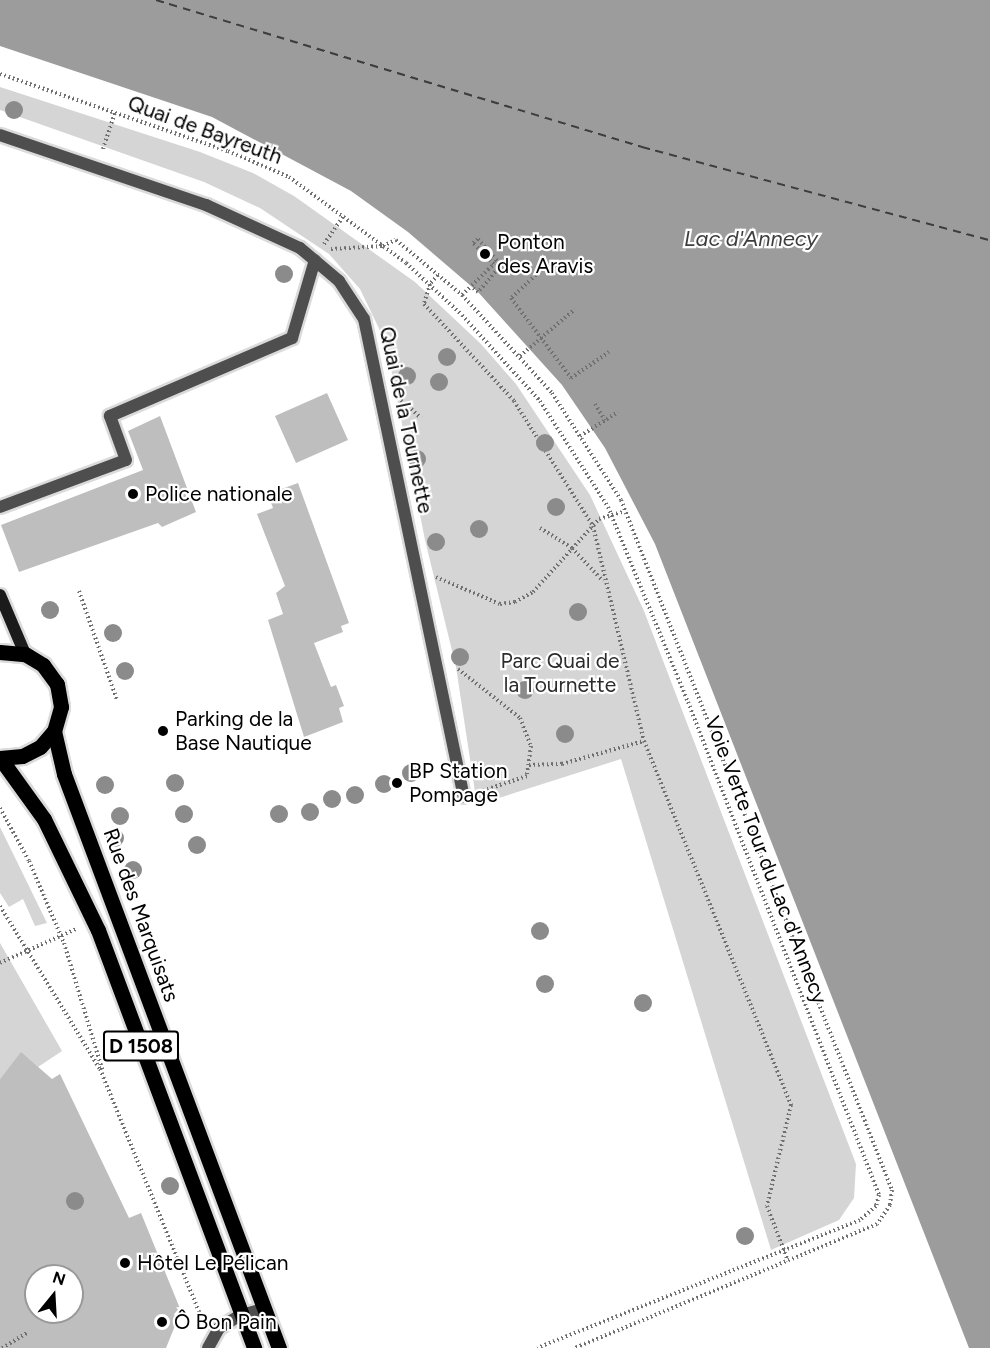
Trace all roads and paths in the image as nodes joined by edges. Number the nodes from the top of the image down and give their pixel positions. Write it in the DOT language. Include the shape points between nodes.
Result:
graph roads {
  1 [pos="0,74"];
  2 [pos="114,112"];
  3 [pos="0,135"];
  4 [pos="98,167"];
  5 [pos="343,217"];
  6 [pos="383,246"];
  7 [pos="315,260"];
  8 [pos="538,272"];
  9 [pos="438,275"];
  10 [pos="430,284"];
  11 [pos="473,288"];
  12 [pos="462,295"];
  13 [pos="575,309"];
  14 [pos="541,338"];
  15 [pos="609,352"];
  16 [pos="520,356"];
  17 [pos="595,404"];
  18 [pos="618,412"];
  19 [pos="605,420"];
  20 [pos="580,436"];
  21 [pos="0,507"];
  22 [pos="625,511"];
  23 [pos="611,515"];
  24 [pos="593,526"];
  25 [pos="540,528"];
  26 [pos="572,548"];
  27 [pos="420,577"];
  28 [pos="603,582"];
  29 [pos="79,591"];
  30 [pos="0,595"];
  31 [pos="0,652"];
  32 [pos="25,654"];
  33 [pos="436,656"];
  34 [pos="117,700"];
  35 [pos="54,731"];
  36 [pos="644,741"];
  37 [pos="0,758"];
  38 [pos="529,765"];
  39 [pos="464,797"];
  40 [pos="0,808"];
  41 [pos="0,906"];
  42 [pos="93,921"];
  43 [pos="61,936"];
  44 [pos="27,951"];
  45 [pos="0,963"];
  46 [pos="105,1082"];
  47 [pos="784,1251"];
  48 [pos="788,1260"];
  49 [pos="264,1309"];
  50 [pos="241,1315"];
  51 [pos="27,1333"];
  52 [pos="210,1345"];
  53 [pos="2,1348"];
  54 [pos="254,1348"];
  55 [pos="279,1348"];
  56 [pos="537,1348"];
  57 [pos="574,1348"];
  1 -- 2 [label="path, Quai de Bayreuth"];
  2 -- 4 [label="path"];
  2 -- 5 [label="path, Quai de Bayreuth" via="228,151 289,177"];
  3 -- 4 [label="street, Quai de la Tournette"];
  4 -- 7 [label="street, Quai de la Tournette" via="206,205 300,248"];
  5 -- 6 [label="path, Quai de Bayreuth"];
  5 -- 7 [label="path"];
  6 -- 9 [label="path" via="396,240"];
  6 -- 10 [label="path, Voie Verte Tour du Lac d'Annecy"];
  7 -- 21 [label="street" via="292,338 110,416 126,460"];
  7 -- 27 [label="street, Quai de la Tournette" via="339,281 364,319"];
  8 -- 14 [label="path" via="511,298"];
  9 -- 10 [label="path"];
  9 -- 12 [label="path"];
  10 -- 23 [label="path, Voie Verte Tour du Lac d'Annecy" via="503,357 540,401"];
  10 -- 24 [label="path" via="424,304 514,401"];
  11 -- 11 [label="path" via="478,292 501,265 478,239 473,243 494,264"];
  11 -- 12 [label="path"];
  12 -- 16 [label="path"];
  13 -- 14 [label="path"];
  14 -- 15 [label="path" via="571,378"];
  14 -- 16 [label="path"];
  16 -- 20 [label="path" via="552,393"];
  17 -- 19 [label="path"];
  18 -- 19 [label="path"];
  19 -- 20 [label="path"];
  20 -- 22 [label="path"];
  22 -- 23 [label="path"];
  22 -- 48 [label="path" via="892,1190 890,1205 877,1224"];
  23 -- 24 [label="path"];
  23 -- 47 [label="path, Voie Verte Tour du Lac d'Annecy" via="877,1185 876,1206 869,1214"];
  24 -- 26 [label="path"];
  24 -- 28 [label="path"];
  25 -- 26 [label="path"];
  26 -- 27 [label="path" via="533,592 515,602 501,604 443,577"];
  26 -- 28 [label="path"];
  27 -- 33 [label="street, Quai de la Tournette"];
  28 -- 36 [label="path"];
  29 -- 34 [label="path"];
  30 -- 32 [label="main road"];
  31 -- 32 [label="main road"];
  32 -- 35 [label="main road" via="48,670 57,684 61,707"];
  33 -- 38 [label="path" via="492,692 520,718 531,746"];
  33 -- 39 [label="street, Quai de la Tournette"];
  35 -- 37 [label="main road" via="32,753"];
  35 -- 49 [label="main road, Rue des Marquisats / D 1508" via="64,774"];
  36 -- 38 [label="path" via="562,764"];
  36 -- 47 [label="path" via="791,1105 767,1206"];
  37 -- 42 [label="main road, D 1508" via="44,819"];
  38 -- 39 [label="path" via="527,776"];
  40 -- 43 [label="path" via="29,861"];
  41 -- 44 [label="path"];
  42 -- 43 [label="path"];
  42 -- 50 [label="main road, D 1508"];
  43 -- 44 [label="path"];
  43 -- 46 [label="path"];
  44 -- 45 [label="path"];
  44 -- 46 [label="path"];
  46 -- 52 [label="path"];
  47 -- 48 [label="path"];
  47 -- 56 [label="path, Voie Verte Tour du Lac d'Annecy"];
  48 -- 57 [label="path"];
  49 -- 50 [label="street"];
  49 -- 55 [label="main road, Rue des Marquisats / D 1508"];
  50 -- 52 [label="street" via="219,1328"];
  50 -- 54 [label="main road, D 1508"];
  51 -- 53 [label="path"];
}
